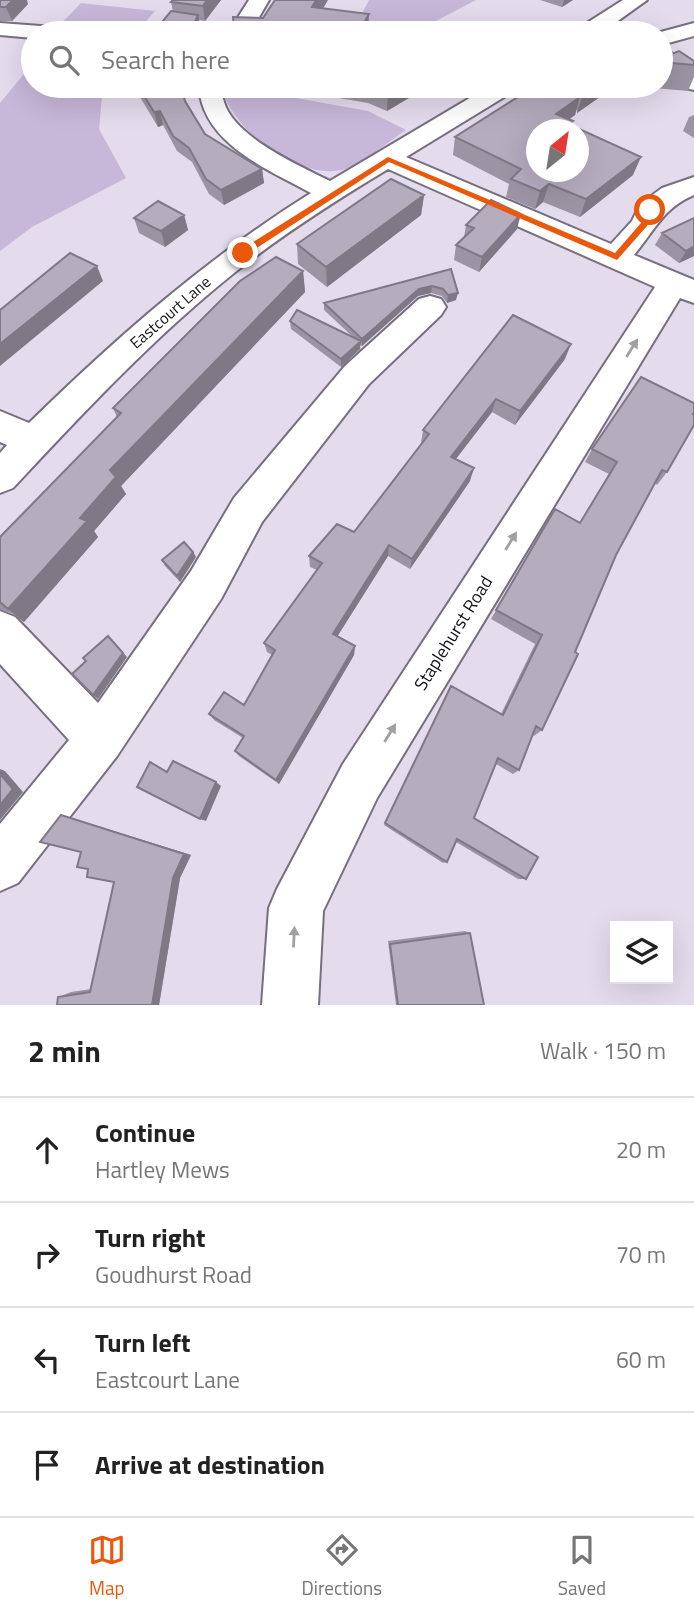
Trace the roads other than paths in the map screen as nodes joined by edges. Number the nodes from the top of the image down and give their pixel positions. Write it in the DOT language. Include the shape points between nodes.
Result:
graph roads {
  1 [pos="259,0"];
  2 [pos="637,0"];
  3 [pos="246,21"];
  4 [pos="608,21"];
  5 [pos="0,29"];
  6 [pos="694,29"];
  7 [pos="21,31"];
  8 [pos="673,35"];
  9 [pos="673,66"];
  10 [pos="694,83"];
  11 [pos="209,98"];
  12 [pos="487,98"];
  13 [pos="388,159"];
  14 [pos="694,186"];
  15 [pos="332,193"];
  16 [pos="617,257"];
  17 [pos="684,287"];
  18 [pos="430,307"];
  19 [pos="0,425"];
  20 [pos="33,442"];
  21 [pos="0,477"];
  22 [pos="0,632"];
  23 [pos="100,739"];
  24 [pos="0,865"];
  25 [pos="290,1005"];
  1 -- 3 [label="street"];
  2 -- 4 [label="street"];
  5 -- 7 [label="street"];
  6 -- 8 [label="street"];
  9 -- 10 [label="street"];
  11 -- 15 [label="street" via="226,128 248,146"];
  12 -- 13 [label="street, Eastcourt Lane"];
  13 -- 15 [label="street, Eastcourt Lane"];
  13 -- 16 [label="street"];
  14 -- 16 [label="street" via="672,194 650,210 645,224"];
  15 -- 20 [label="street, Eastcourt Lane" via="187,297"];
  16 -- 17 [label="street"];
  25 -- 17 [label="street, Staplehurst Road, one-way" via="296,908 360,781"];
  18 -- 23 [label="street" via="357,375 248,510 206,585"];
  19 -- 20 [label="street"];
  20 -- 21 [label="street, Eastcourt Lane"];
  22 -- 23 [label="street"];
  23 -- 24 [label="street"];
}
